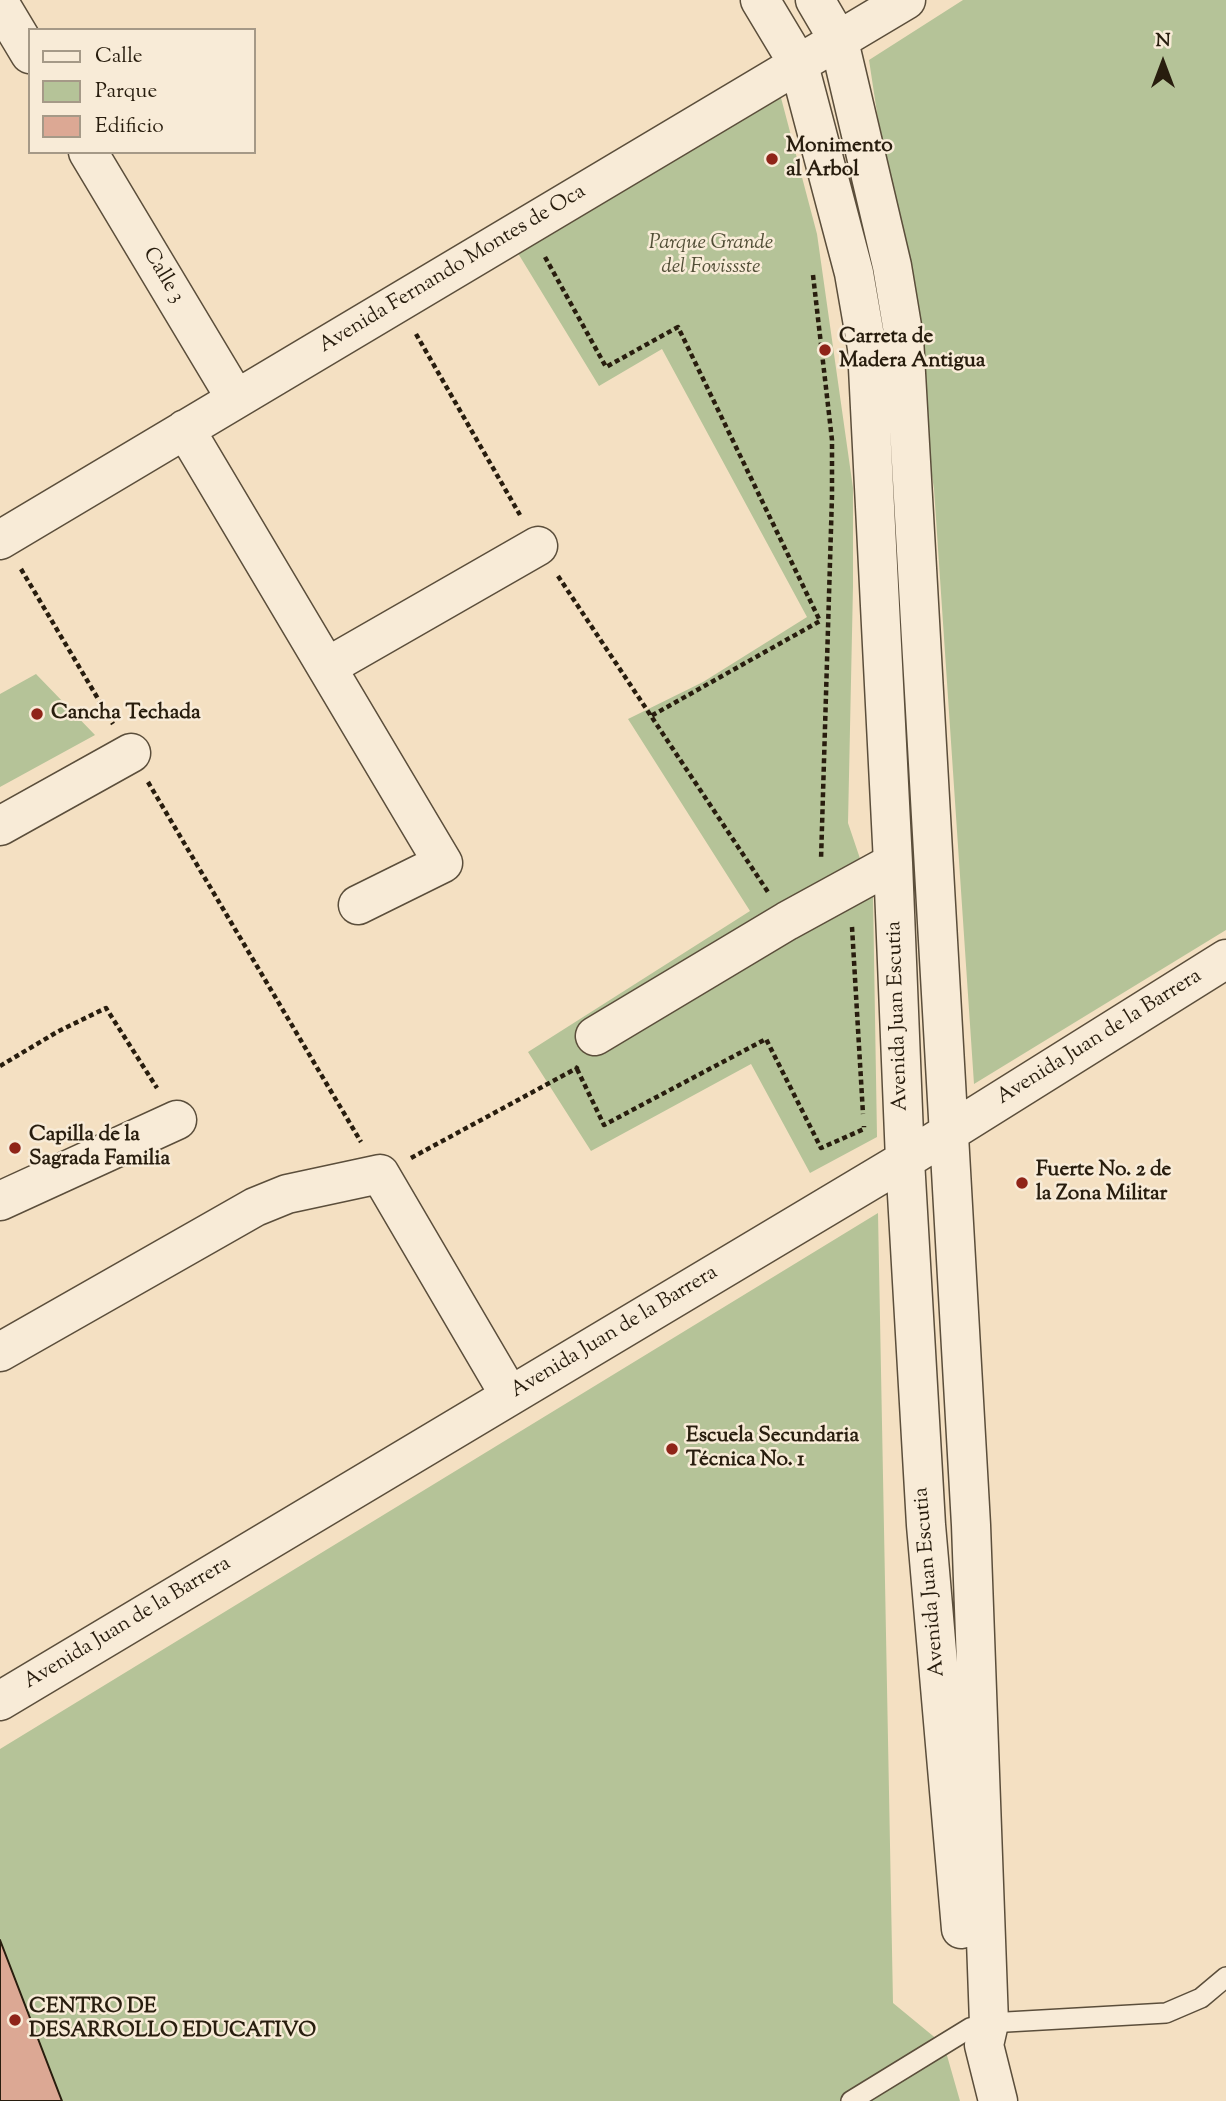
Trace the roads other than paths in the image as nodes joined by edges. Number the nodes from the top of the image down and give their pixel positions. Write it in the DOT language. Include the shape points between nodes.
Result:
graph roads {
  1 [pos="760,0"];
  2 [pos="815,0"];
  3 [pos="906,0"];
  4 [pos="0,4"];
  5 [pos="839,41"];
  6 [pos="28,51"];
  7 [pos="799,65"];
  8 [pos="89,154"];
  9 [pos="236,399"];
  10 [pos="185,429"];
  11 [pos="2,539"];
  12 [pos="538,546"];
  13 [pos="327,667"];
  14 [pos="131,753"];
  15 [pos="0,826"];
  16 [pos="893,863"];
  17 [pos="358,905"];
  18 [pos="1226,959"];
  19 [pos="586,1052"];
  20 [pos="177,1120"];
  21 [pos="950,1133"];
  22 [pos="905,1160"];
  23 [pos="0,1201"];
  24 [pos="0,1352"];
  25 [pos="510,1396"];
  26 [pos="926,1525"];
  27 [pos="971,1525"];
  28 [pos="0,1701"];
  29 [pos="1226,1977"];
  30 [pos="981,2032"];
  31 [pos="851,2101"];
  32 [pos="998,2101"];
  1 -- 7 [label="street, Avenida Juan Escutia"];
  2 -- 5 [label="street, Avenida Juan Escutia"];
  3 -- 5 [label="street, Avenida Fernando Montes de Oca"];
  4 -- 6 [label="street"];
  5 -- 7 [label="street, Avenida Fernando Montes de Oca"];
  5 -- 21 [label="street, Avenida Juan Escutia" via="892,266 904,338"];
  7 -- 9 [label="street, Avenida Fernando Montes de Oca"];
  7 -- 16 [label="street, Avenida Juan Escutia" via="854,273 867,348"];
  8 -- 9 [label="street, Calle 3"];
  9 -- 10 [label="street, Avenida Fernando Montes de Oca"];
  10 -- 11 [label="street, Avenida Fernando Montes de Oca"];
  10 -- 13 [label="street"];
  12 -- 13 [label="street"];
  13 -- 17 [label="street" via="443,863"];
  14 -- 15 [label="street"];
  16 -- 19 [label="street" via="787,921"];
  16 -- 22 [label="street, Avenida Juan Escutia"];
  18 -- 21 [label="street, Avenida Juan de la Barrera"];
  20 -- 23 [label="street"];
  21 -- 22 [label="street, Avenida Juan de la Barrera"];
  21 -- 27 [label="street, Avenida Juan Escutia"];
  22 -- 25 [label="street, Avenida Juan de la Barrera"];
  22 -- 26 [label="street, Avenida Juan Escutia"];
  24 -- 25 [label="street" via="255,1207 380,1174"];
  25 -- 28 [label="street, Avenida Juan de la Barrera"];
  26 -- 27 [label="street"];
  26 -- 30 [label="street, Avenida Juan Escutia"];
  27 -- 30 [label="street, Avenida Juan Escutia"];
  29 -- 30 [label="lane" via="1202,1998 1166,2012"];
  30 -- 31 [label="lane"];
  30 -- 32 [label="street, Avenida Juan Escutia"];
}
